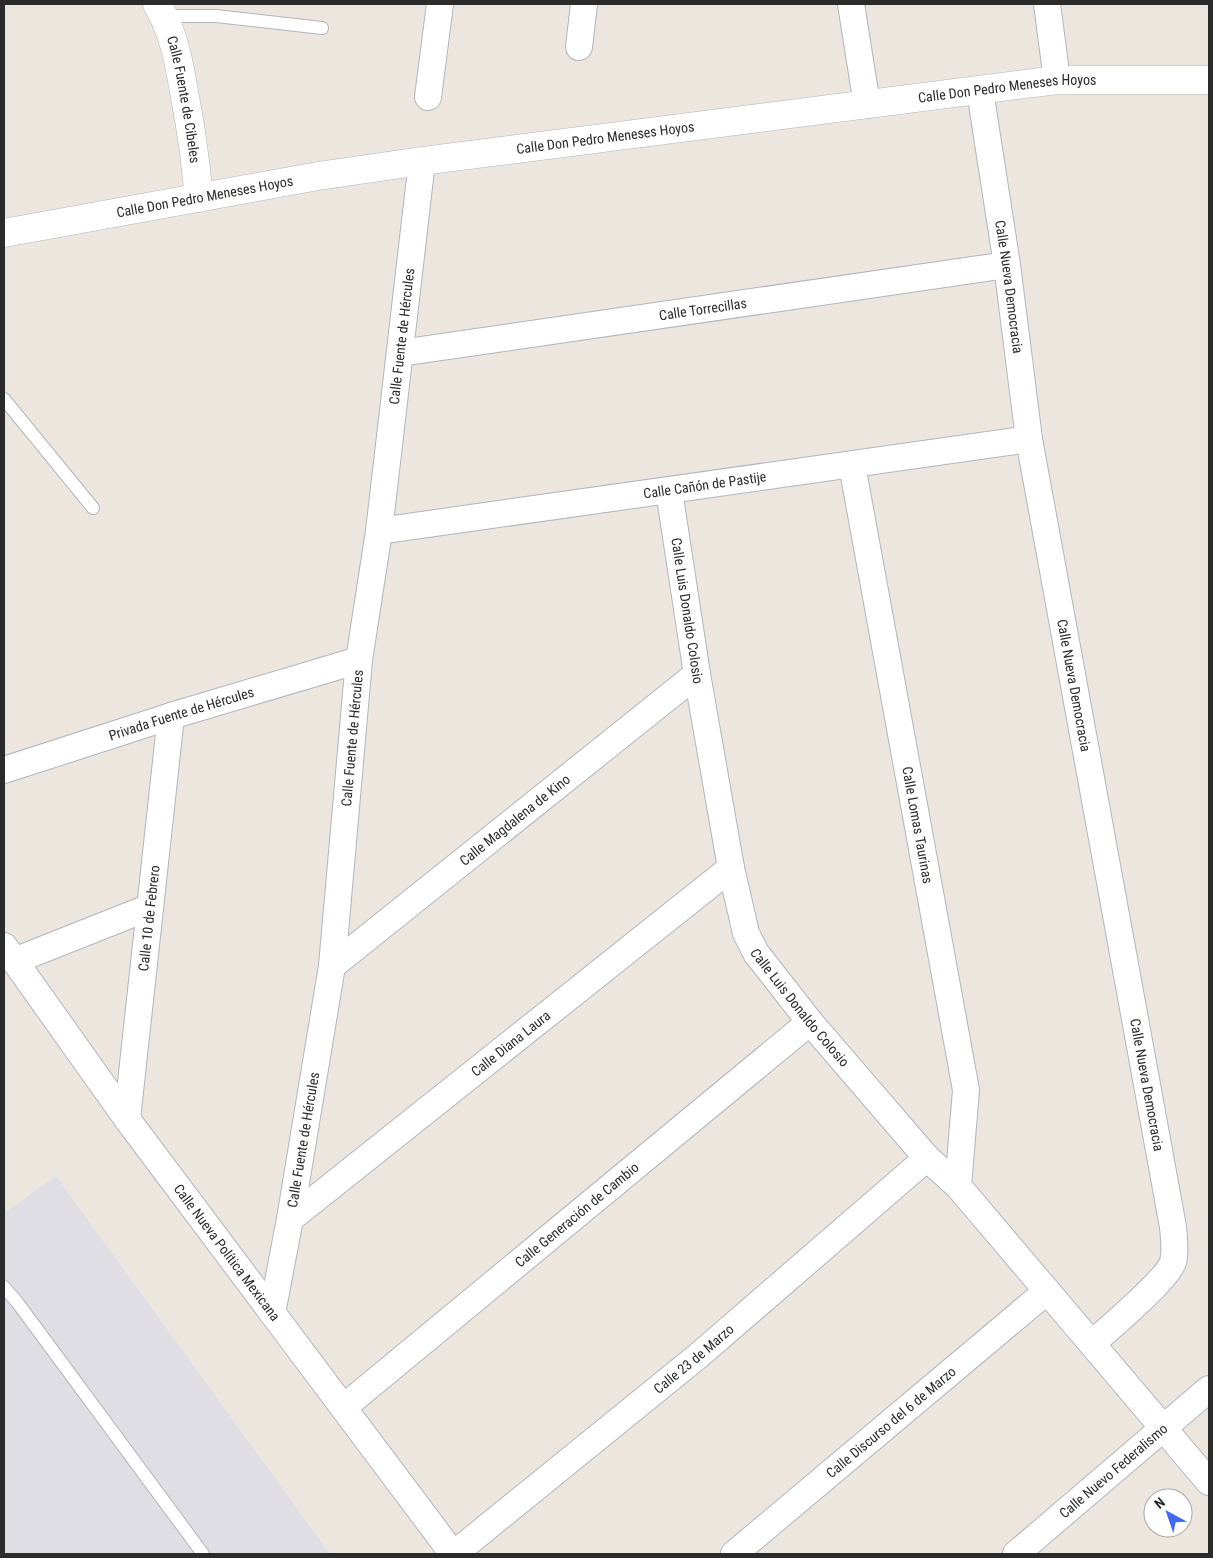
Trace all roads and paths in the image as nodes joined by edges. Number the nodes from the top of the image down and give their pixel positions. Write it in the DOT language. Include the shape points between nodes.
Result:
graph roads {
  1 [pos="440,4"];
  2 [pos="584,4"];
  3 [pos="851,4"];
  4 [pos="1047,4"];
  5 [pos="161,10"];
  6 [pos="322,28"];
  7 [pos="579,48"];
  8 [pos="1057,80"];
  9 [pos="1209,80"];
  10 [pos="980,91"];
  11 [pos="428,97"];
  12 [pos="867,105"];
  13 [pos="422,161"];
  14 [pos="199,198"];
  15 [pos="4,233"];
  16 [pos="1007,265"];
  17 [pos="400,353"];
  18 [pos="4,399"];
  19 [pos="1030,439"];
  20 [pos="852,465"];
  21 [pos="669,491"];
  22 [pos="94,508"];
  23 [pos="379,531"];
  24 [pos="359,660"];
  25 [pos="697,674"];
  26 [pos="171,716"];
  27 [pos="4,770"];
  28 [pos="731,868"];
  29 [pos="150,907"];
  30 [pos="9,954"];
  31 [pos="332,966"];
  32 [pos="810,1022"];
  33 [pos="127,1119"];
  34 [pos="927,1158"];
  35 [pos="958,1186"];
  36 [pos="290,1219"];
  37 [pos="4,1287"];
  38 [pos="1047,1291"];
  39 [pos="272,1313"];
  40 [pos="1093,1343"];
  41 [pos="1209,1389"];
  42 [pos="344,1407"];
  43 [pos="1164,1428"];
  44 [pos="1209,1482"];
  45 [pos="203,1554"];
  46 [pos="454,1554"];
  47 [pos="734,1554"];
  48 [pos="1016,1554"];
  1 -- 11 [label="street"];
  2 -- 7 [label="street"];
  3 -- 12 [label="street"];
  4 -- 8 [label="street"];
  5 -- 6 [label="lane"];
  5 -- 14 [label="street, Calle Fuente de Cibeles" via="178,56 196,158"];
  8 -- 9 [label="street, Calle Don Pedro Meneses Hoyos"];
  8 -- 10 [label="street, Calle Don Pedro Meneses Hoyos"];
  10 -- 12 [label="street, Calle Don Pedro Meneses Hoyos"];
  10 -- 16 [label="street, Calle Nueva Democracia"];
  12 -- 13 [label="street, Calle Don Pedro Meneses Hoyos"];
  13 -- 14 [label="street, Calle Don Pedro Meneses Hoyos"];
  13 -- 17 [label="street, Calle Fuente de Hércules"];
  14 -- 15 [label="street, Calle Don Pedro Meneses Hoyos"];
  16 -- 17 [label="street, Calle Torrecillas"];
  16 -- 19 [label="street, Calle Nueva Democracia"];
  17 -- 23 [label="street, Calle Fuente de Hércules"];
  18 -- 22 [label="lane"];
  19 -- 20 [label="street, Calle Cañón de Pastije"];
  19 -- 40 [label="street, Calle Nueva Democracia" via="1175,1247 1172,1264 1164,1277"];
  20 -- 21 [label="street, Calle Cañón de Pastije"];
  20 -- 35 [label="street, Calle Lomas Taurinas" via="966,1090"];
  21 -- 23 [label="street, Calle Cañón de Pastije"];
  21 -- 25 [label="street, Calle Luis Donaldo Colosio"];
  23 -- 24 [label="street, Calle Fuente de Hércules"];
  24 -- 26 [label="street, Privada Fuente de Hércules"];
  24 -- 31 [label="street, Calle Fuente de Hércules"];
  25 -- 28 [label="street, Calle Luis Donaldo Colosio"];
  25 -- 31 [label="street, Calle Magdalena de Kino"];
  26 -- 27 [label="street, Privada Fuente de Hércules"];
  26 -- 29 [label="street, Calle 10 de Febrero"];
  28 -- 32 [label="street, Calle Luis Donaldo Colosio" via="746,932 756,953"];
  28 -- 36 [label="street, Calle Diana Laura"];
  29 -- 30 [label="street"];
  29 -- 33 [label="street, Calle 10 de Febrero"];
  30 -- 33 [label="street, Calle Nueva Política Mexicana"];
  31 -- 36 [label="street, Calle Fuente de Hércules"];
  32 -- 34 [label="street, Calle Luis Donaldo Colosio"];
  32 -- 42 [label="street, Calle Generación de Cambio"];
  33 -- 39 [label="street, Calle Nueva Política Mexicana"];
  34 -- 35 [label="street, Calle Luis Donaldo Colosio"];
  34 -- 46 [label="street, Calle 23 de Marzo" via="698,1356"];
  35 -- 38 [label="street, Calle Luis Donaldo Colosio"];
  36 -- 39 [label="street, Calle Fuente de Hércules"];
  37 -- 45 [label="lane"];
  38 -- 40 [label="street, Calle Luis Donaldo Colosio"];
  38 -- 47 [label="street, Calle Discurso del 6 de Marzo"];
  39 -- 42 [label="street, Calle Nueva Política Mexicana"];
  40 -- 43 [label="street, Calle Luis Donaldo Colosio"];
  41 -- 43 [label="street, Calle Nuevo Federalismo"];
  42 -- 46 [label="street, Calle Nueva Política Mexicana"];
  43 -- 44 [label="street, Calle Luis Donaldo Colosio"];
  43 -- 48 [label="street, Calle Nuevo Federalismo"];
}
